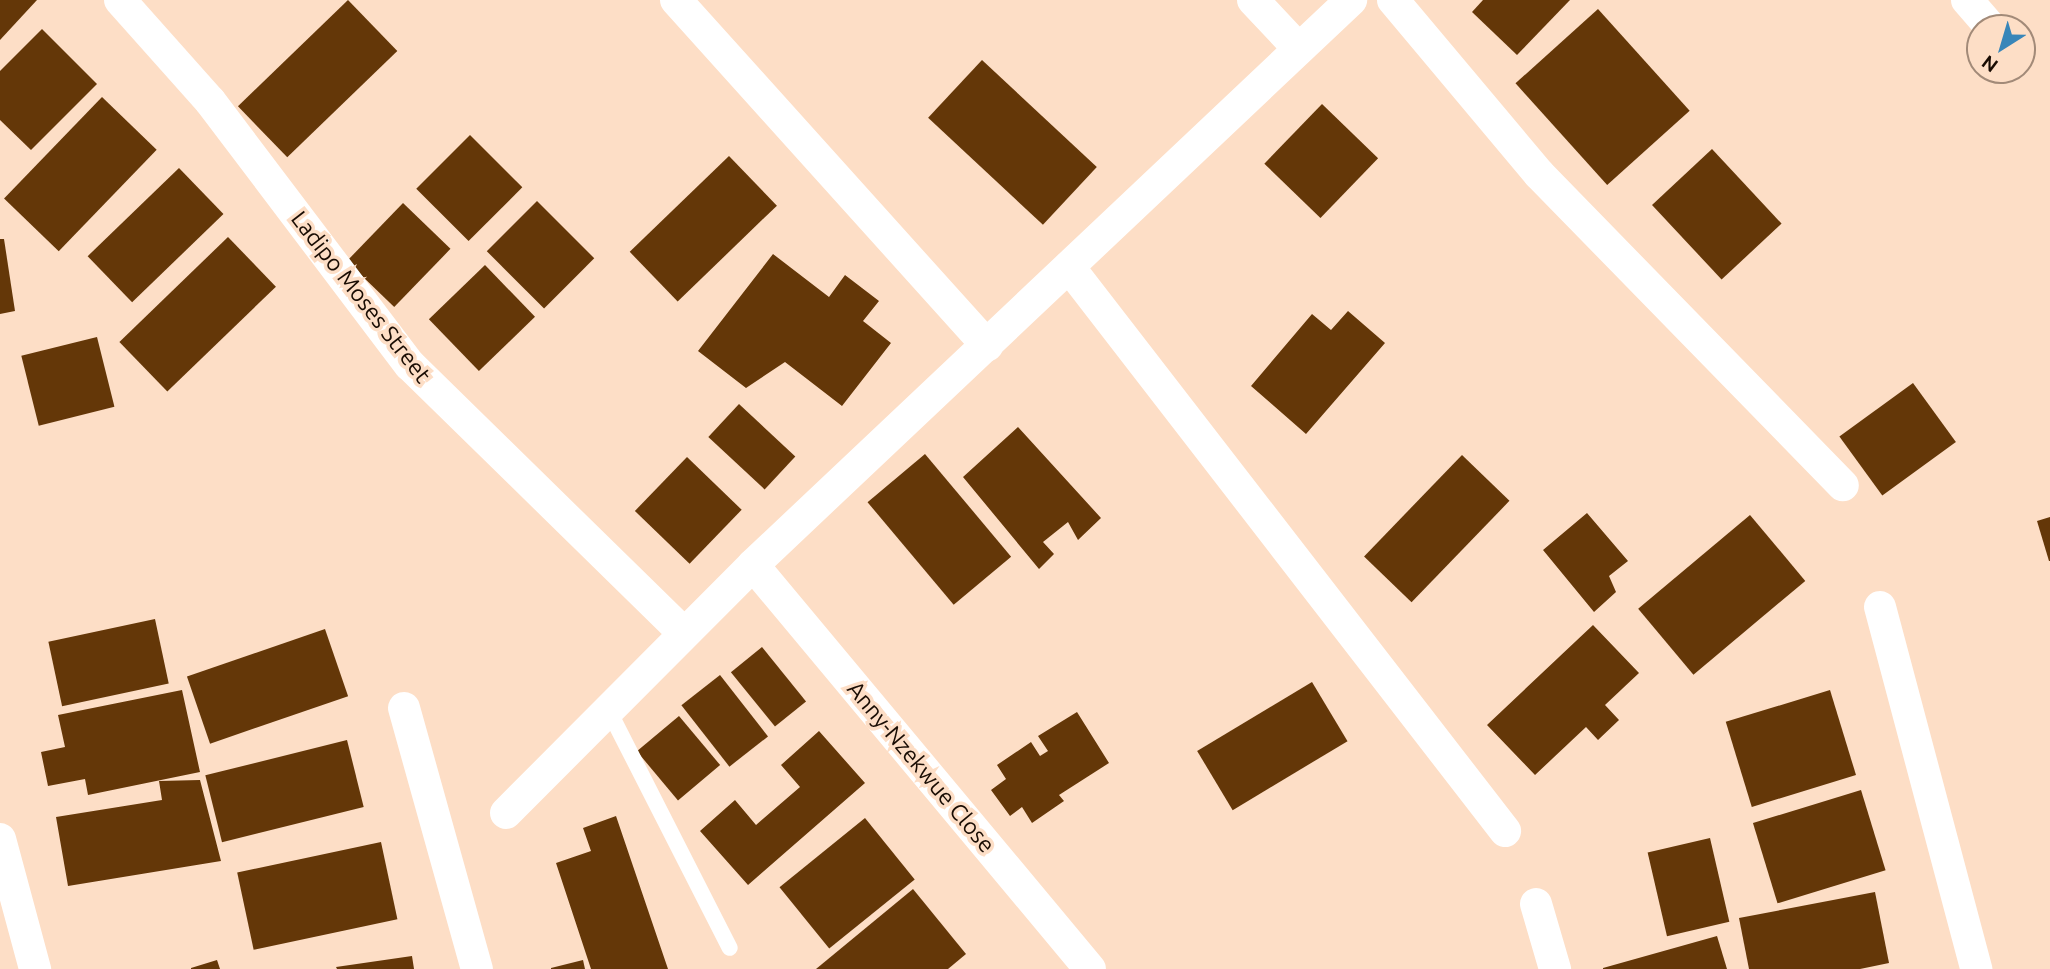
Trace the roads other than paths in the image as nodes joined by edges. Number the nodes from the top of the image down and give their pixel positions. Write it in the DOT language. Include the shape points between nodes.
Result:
graph roads {
  1 [pos="120,0"];
  2 [pos="676,0"];
  3 [pos="1253,0"];
  4 [pos="1351,0"];
  5 [pos="1393,0"];
  6 [pos="1967,0"];
  7 [pos="1979,14"];
  8 [pos="1299,49"];
  9 [pos="1069,267"];
  10 [pos="987,346"];
  11 [pos="1843,485"];
  12 [pos="753,565"];
  13 [pos="1880,607"];
  14 [pos="684,633"];
  15 [pos="404,708"];
  16 [pos="608,709"];
  17 [pos="506,813"];
  18 [pos="1505,831"];
  19 [pos="0,839"];
  20 [pos="1536,904"];
  21 [pos="730,948"];
  22 [pos="35,969"];
  23 [pos="477,969"];
  24 [pos="1090,969"];
  25 [pos="1555,969"];
  26 [pos="1976,969"];
  1 -- 14 [label="street, Ladipo Moses Street" via="210,101 410,365"];
  2 -- 10 [label="street"];
  3 -- 8 [label="street"];
  4 -- 8 [label="street"];
  5 -- 11 [label="street" via="1539,174"];
  6 -- 7 [label="street"];
  8 -- 9 [label="street"];
  9 -- 10 [label="street"];
  9 -- 18 [label="street"];
  10 -- 12 [label="street"];
  12 -- 14 [label="street"];
  12 -- 24 [label="street, Anny-Nzekwue Close"];
  13 -- 26 [label="street"];
  14 -- 16 [label="street"];
  15 -- 23 [label="street"];
  16 -- 17 [label="street"];
  16 -- 21 [label="lane"];
  19 -- 22 [label="street"];
  20 -- 25 [label="street"];
}
